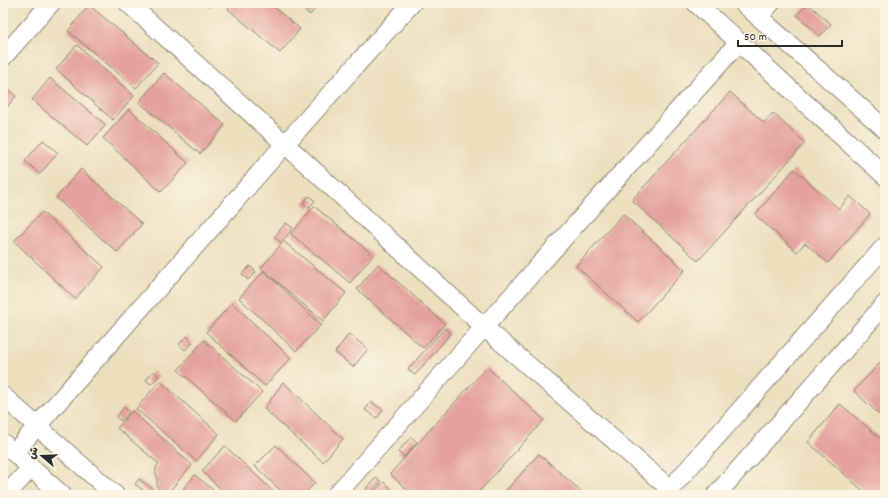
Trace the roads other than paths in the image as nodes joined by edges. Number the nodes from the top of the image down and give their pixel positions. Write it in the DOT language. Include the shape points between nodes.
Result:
graph roads {
  1 [pos="51,3"];
  2 [pos="128,3"];
  3 [pos="412,3"];
  4 [pos="696,3"];
  5 [pos="743,3"];
  6 [pos="771,3"];
  7 [pos="758,17"];
  8 [pos="739,42"];
  9 [pos="3,57"];
  10 [pos="885,129"];
  11 [pos="285,144"];
  12 [pos="885,176"];
  13 [pos="885,246"];
  14 [pos="885,304"];
  15 [pos="484,327"];
  16 [pos="3,396"];
  17 [pos="37,426"];
  18 [pos="8,448"];
  19 [pos="31,468"];
  20 [pos="668,492"];
  21 [pos="6,495"];
  22 [pos="62,495"];
  23 [pos="115,495"];
  24 [pos="336,495"];
  25 [pos="716,495"];
  1 -- 9 [label="street"];
  2 -- 11 [label="street"];
  3 -- 11 [label="street"];
  4 -- 8 [label="street"];
  5 -- 7 [label="street"];
  6 -- 7 [label="street"];
  7 -- 10 [label="street"];
  8 -- 12 [label="street"];
  8 -- 15 [label="street"];
  11 -- 15 [label="street"];
  11 -- 17 [label="street"];
  13 -- 20 [label="street"];
  14 -- 25 [label="street"];
  15 -- 20 [label="street"];
  15 -- 24 [label="street"];
  16 -- 17 [label="street"];
  17 -- 18 [label="street"];
  17 -- 23 [label="street"];
  18 -- 19 [label="street"];
  19 -- 21 [label="street"];
  19 -- 22 [label="street"];
}
